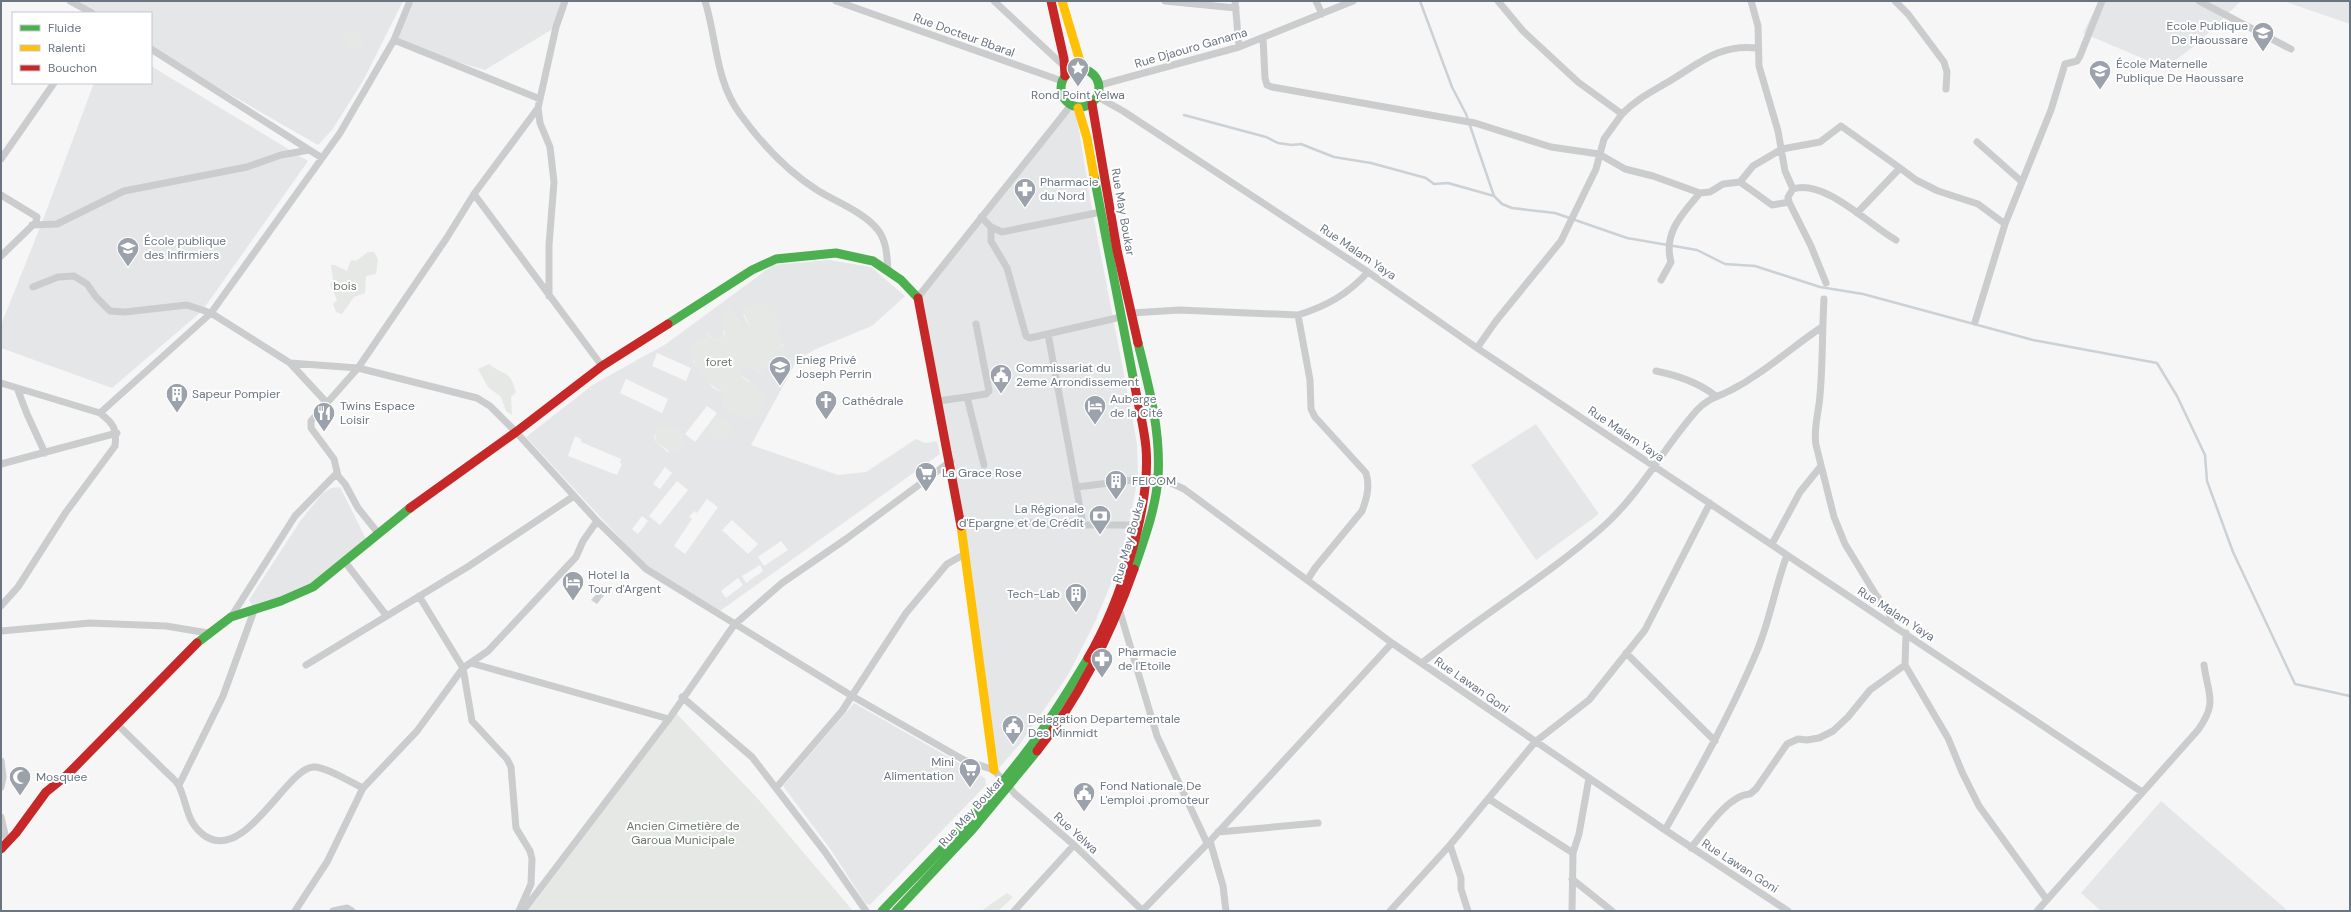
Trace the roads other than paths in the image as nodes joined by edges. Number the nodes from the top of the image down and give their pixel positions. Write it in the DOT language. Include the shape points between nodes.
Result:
graph roads {
  1 [pos="410,1"];
  2 [pos="565,1"];
  3 [pos="705,1"];
  4 [pos="836,1"];
  5 [pos="994,1"];
  6 [pos="1051,1"];
  7 [pos="1062,1"];
  8 [pos="1165,1"];
  9 [pos="1316,1"];
  10 [pos="1353,1"];
  11 [pos="1498,1"];
  12 [pos="1751,1"];
  13 [pos="1895,1"];
  14 [pos="2102,1"];
  15 [pos="2199,1"];
  16 [pos="76,2"];
  17 [pos="1235,4"];
  18 [pos="91,12"];
  19 [pos="1322,14"];
  20 [pos="1263,38"];
  21 [pos="394,40"];
  22 [pos="1239,47"];
  23 [pos="1757,48"];
  24 [pos="2291,49"];
  25 [pos="152,50"];
  26 [pos="1082,68"];
  27 [pos="1064,74"];
  28 [pos="53,84"];
  29 [pos="1100,85"];
  30 [pos="1946,89"];
  31 [pos="540,99"];
  32 [pos="1095,100"];
  33 [pos="1074,106"];
  34 [pos="538,108"];
  35 [pos="1622,114"];
  36 [pos="1977,142"];
  37 [pos="1782,149"];
  38 [pos="309,150"];
  39 [pos="4,151"];
  40 [pos="1599,154"];
  41 [pos="322,158"];
  42 [pos="1,159"];
  43 [pos="1900,168"];
  44 [pos="2021,181"];
  45 [pos="1740,182"];
  46 [pos="1793,189"];
  47 [pos="1700,193"];
  48 [pos="474,194"];
  49 [pos="1,195"];
  50 [pos="1789,202"];
  51 [pos="1101,212"];
  52 [pos="1857,213"];
  53 [pos="981,217"];
  54 [pos="2005,224"];
  55 [pos="32,225"];
  56 [pos="991,227"];
  57 [pos="1896,240"];
  58 [pos="1,256"];
  59 [pos="888,271"];
  60 [pos="1368,272"];
  61 [pos="1661,280"];
  62 [pos="1826,283"];
  63 [pos="33,286"];
  64 [pos="549,296"];
  65 [pos="918,297"];
  66 [pos="1824,299"];
  67 [pos="211,313"];
  68 [pos="1131,314"];
  69 [pos="1298,315"];
  70 [pos="1121,317"];
  71 [pos="1975,322"];
  72 [pos="976,324"];
  73 [pos="1822,327"];
  74 [pos="1048,334"];
  75 [pos="1477,348"];
  76 [pos="290,363"];
  77 [pos="602,366"];
  78 [pos="358,368"];
  79 [pos="1656,371"];
  80 [pos="1,383"];
  81 [pos="17,388"];
  82 [pos="1716,396"];
  83 [pos="967,398"];
  84 [pos="938,401"];
  85 [pos="327,402"];
  86 [pos="100,413"];
  87 [pos="516,432"];
  88 [pos="117,433"];
  89 [pos="45,453"];
  90 [pos="951,461"];
  91 [pos="1,464"];
  92 [pos="984,465"];
  93 [pos="1821,466"];
  94 [pos="1656,467"];
  95 [pos="337,473"];
  96 [pos="1158,477"];
  97 [pos="1146,478"];
  98 [pos="1077,487"];
  99 [pos="574,496"];
  100 [pos="1710,503"];
  101 [pos="597,521"];
  102 [pos="1023,522"];
  103 [pos="1083,524"];
  104 [pos="1138,525"];
  105 [pos="378,533"];
  106 [pos="1772,544"];
  107 [pos="964,554"];
  108 [pos="1787,555"];
  109 [pos="345,562"];
  110 [pos="1308,579"];
  111 [pos="419,596"];
  112 [pos="1,606"];
  113 [pos="255,608"];
  114 [pos="1120,612"];
  115 [pos="386,615"];
  116 [pos="231,617"];
  117 [pos="1891,623"];
  118 [pos="734,624"];
  119 [pos="1,631"];
  120 [pos="208,633"];
  121 [pos="1906,633"];
  122 [pos="1392,643"];
  123 [pos="1626,653"];
  124 [pos="471,663"];
  125 [pos="1422,663"];
  126 [pos="2204,664"];
  127 [pos="306,665"];
  128 [pos="1905,665"];
  129 [pos="462,668"];
  130 [pos="852,696"];
  131 [pos="682,697"];
  132 [pos="669,718"];
  133 [pos="117,724"];
  134 [pos="1715,740"];
  135 [pos="1535,742"];
  136 [pos="1,760"];
  137 [pos="994,770"];
  138 [pos="1589,778"];
  139 [pos="179,785"];
  140 [pos="1007,785"];
  141 [pos="1,787"];
  142 [pos="363,788"];
  143 [pos="776,788"];
  144 [pos="2142,792"];
  145 [pos="1489,799"];
  146 [pos="1,817"];
  147 [pos="1318,823"];
  148 [pos="1665,830"];
  149 [pos="1218,832"];
  150 [pos="1209,842"];
  151 [pos="1074,845"];
  152 [pos="1450,845"];
  153 [pos="4,846"];
  154 [pos="1692,848"];
  155 [pos="1572,854"];
  156 [pos="1572,880"];
  157 [pos="2047,900"];
  158 [pos="1777,904"];
  159 [pos="295,911"];
  160 [pos="332,911"];
  161 [pos="352,911"];
  162 [pos="519,911"];
  163 [pos="523,911"];
  164 [pos="866,911"];
  165 [pos="882,911"];
  166 [pos="896,911"];
  167 [pos="1014,911"];
  168 [pos="1143,911"];
  169 [pos="1226,911"];
  170 [pos="1390,911"];
  171 [pos="1468,911"];
  172 [pos="1572,911"];
  173 [pos="1612,911"];
  174 [pos="1773,911"];
  175 [pos="1788,911"];
  176 [pos="2037,911"];
  1 -- 21 [label="street"];
  2 -- 31 [label="street" via="556,27"];
  3 -- 59 [label="street" via="724,84 738,112 771,152 798,177 865,218 877,229 885,243"];
  4 -- 27 [label="street, Rue Docteur Bbaral"];
  5 -- 27 [label="street"];
  6 -- 27 [label="main road"];
  7 -- 26 [label="main road"];
  8 -- 17 [label="street"];
  9 -- 19 [label="street"];
  10 -- 19 [label="street, Rue Djaouro Ganama"];
  11 -- 35 [label="street" via="1523,31 1578,82"];
  12 -- 23 [label="street" via="1758,26"];
  13 -- 30 [label="street" via="1944,62 1947,72"];
  14 -- 44 [label="street" via="2080,56 2077,61 2065,64 2051,110"];
  15 -- 24 [label="street"];
  16 -- 18 [label="street"];
  17 -- 22 [label="street"];
  19 -- 20 [label="street, Rue Djaouro Ganama"];
  20 -- 22 [label="street, Rue Djaouro Ganama"];
  20 -- 40 [label="street" via="1265,78 1267,85 1272,87 1475,123 1551,147"];
  21 -- 31 [label="street"];
  21 -- 41 [label="street" via="360,100"];
  22 -- 29 [label="street, Rue Djaouro Ganama"];
  23 -- 35 [label="street" via="1724,50 1707,57 1636,101"];
  23 -- 37 [label="street" via="1761,73"];
  25 -- 38 [label="street"];
  26 -- 27 [label="main road"];
  26 -- 29 [label="main road" via="1094,74"];
  27 -- 33 [label="main road" via="1062,94"];
  28 -- 39 [label="street"];
  29 -- 32 [label="main road"];
  31 -- 34 [label="street"];
  32 -- 33 [label="main road"];
  32 -- 60 [label="street, Rue Malam Yaya" via="1130,115"];
  32 -- 68 [label="main road, Rue May Boukar" via="1124,286"];
  33 -- 51 [label="main road, Rue May Boukar" via="1087,138"];
  33 -- 53 [label="street"];
  34 -- 48 [label="street"];
  34 -- 64 [label="street" via="540,123 550,148 554,175 549,245"];
  35 -- 40 [label="street" via="1609,130"];
  36 -- 44 [label="street"];
  37 -- 43 [label="street" via="1820,142 1841,126"];
  37 -- 45 [label="street" via="1753,166"];
  37 -- 46 [label="street" via="1785,171"];
  38 -- 41 [label="street"];
  38 -- 55 [label="street" via="281,155 247,167 124,191 57,224"];
  39 -- 42 [label="street"];
  40 -- 47 [label="street" via="1625,169"];
  40 -- 75 [label="street" via="1596,170 1561,241"];
  41 -- 67 [label="street"];
  43 -- 52 [label="street"];
  43 -- 54 [label="street" via="1938,191 1978,204"];
  44 -- 54 [label="street"];
  45 -- 47 [label="street" via="1723,184 1710,192"];
  45 -- 50 [label="street" via="1772,205"];
  46 -- 50 [label="street" via="1788,197"];
  46 -- 52 [label="street" via="1823,192"];
  47 -- 61 [label="street" via="1677,219 1669,244 1671,262"];
  48 -- 64 [label="street"];
  48 -- 78 [label="street"];
  49 -- 55 [label="street" via="37,217"];
  50 -- 62 [label="street"];
  51 -- 56 [label="street" via="1002,232"];
  51 -- 70 [label="main road, Rue May Boukar"];
  52 -- 57 [label="street"];
  53 -- 56 [label="street"];
  53 -- 65 [label="street"];
  54 -- 71 [label="street"];
  55 -- 58 [label="street"];
  56 -- 74 [label="street" via="991,241 1007,268 1026,336 1030,338"];
  59 -- 65 [label="main road"];
  59 -- 77 [label="main road" via="873,261 836,253 769,261"];
  60 -- 69 [label="street" via="1344,295 1321,308"];
  60 -- 75 [label="street, Rue Malam Yaya"];
  63 -- 67 [label="street" via="58,277 74,276 87,284 110,311 125,312 187,305"];
  64 -- 77 [label="street"];
  65 -- 84 [label="main road"];
  66 -- 73 [label="street"];
  67 -- 76 [label="street"];
  67 -- 86 [label="street"];
  68 -- 69 [label="street" via="1179,310"];
  68 -- 96 [label="main road, Rue May Boukar" via="1152,413"];
  69 -- 110 [label="street" via="1310,380 1311,409 1315,417 1363,468 1368,481 1362,511"];
  70 -- 74 [label="street"];
  70 -- 97 [label="main road, Rue May Boukar" via="1146,447"];
  72 -- 83 [label="street" via="989,391"];
  73 -- 82 [label="street" via="1802,339 1758,374 1732,390"];
  73 -- 93 [label="street" via="1820,397 1814,436"];
  74 -- 98 [label="street"];
  75 -- 94 [label="street, Rue Malam Yaya"];
  76 -- 78 [label="street"];
  76 -- 85 [label="street"];
  77 -- 87 [label="main road"];
  78 -- 85 [label="street"];
  78 -- 87 [label="street" via="477,398 490,406"];
  79 -- 82 [label="street" via="1683,377 1703,386"];
  80 -- 81 [label="street"];
  81 -- 86 [label="street"];
  81 -- 89 [label="street" via="26,414"];
  82 -- 94 [label="street" via="1698,409 1673,440"];
  83 -- 84 [label="street"];
  83 -- 92 [label="street"];
  84 -- 90 [label="main road"];
  85 -- 95 [label="street" via="311,421 311,428 334,459"];
  86 -- 88 [label="street" via="110,421"];
  87 -- 99 [label="street"];
  87 -- 105 [label="main road" via="449,478"];
  88 -- 89 [label="street"];
  88 -- 112 [label="street" via="115,446 66,512 18,587"];
  89 -- 91 [label="street"];
  90 -- 107 [label="main road"];
  90 -- 118 [label="street" via="782,583"];
  93 -- 106 [label="street" via="1800,492"];
  93 -- 117 [label="street" via="1834,517 1845,544 1876,595 1890,611"];
  94 -- 100 [label="street, Rue Malam Yaya"];
  94 -- 125 [label="street" via="1605,525"];
  95 -- 105 [label="street" via="358,508"];
  95 -- 116 [label="street" via="295,516"];
  96 -- 97 [label="street, Rue Lawan Goni"];
  96 -- 110 [label="street, Rue Lawan Goni" via="1184,489"];
  96 -- 114 [label="main road, Rue May Boukar" via="1143,540"];
  97 -- 98 [label="street, Rue Lawan Goni"];
  97 -- 104 [label="main road, Rue May Boukar"];
  98 -- 103 [label="street"];
  99 -- 101 [label="street"];
  99 -- 111 [label="street"];
  100 -- 106 [label="street, Rue Malam Yaya"];
  100 -- 123 [label="street" via="1645,630"];
  101 -- 118 [label="street" via="646,569"];
  101 -- 124 [label="street" via="583,541 576,557 488,651"];
  102 -- 103 [label="street" via="1052,525"];
  103 -- 104 [label="street"];
  104 -- 140 [label="main road, Rue May Boukar" via="1122,581 1104,629 1057,710"];
  105 -- 109 [label="main road"];
  106 -- 108 [label="street, Rue Malam Yaya"];
  107 -- 130 [label="street" via="947,564 906,613"];
  107 -- 137 [label="main road"];
  108 -- 117 [label="street, Rue Malam Yaya"];
  108 -- 134 [label="street" via="1757,652"];
  109 -- 113 [label="main road" via="313,587 297,595"];
  109 -- 115 [label="street"];
  110 -- 122 [label="street, Rue Lawan Goni"];
  111 -- 115 [label="street"];
  111 -- 129 [label="street"];
  113 -- 116 [label="main road"];
  113 -- 139 [label="street" via="223,696"];
  114 -- 140 [label="main road, Rue May Boukar" via="1101,651 1056,726"];
  114 -- 150 [label="street" via="1156,736"];
  115 -- 127 [label="street"];
  116 -- 120 [label="main road"];
  117 -- 121 [label="street, Rue Malam Yaya"];
  118 -- 130 [label="street"];
  118 -- 131 [label="street"];
  119 -- 120 [label="street" via="90,623 166,626"];
  120 -- 133 [label="main road"];
  121 -- 128 [label="street"];
  121 -- 144 [label="street, Rue Malam Yaya"];
  122 -- 125 [label="street, Rue Lawan Goni"];
  122 -- 149 [label="street"];
  123 -- 134 [label="street"];
  123 -- 135 [label="street" via="1589,700"];
  124 -- 129 [label="street"];
  124 -- 132 [label="street"];
  125 -- 135 [label="street, Rue Lawan Goni"];
  126 -- 144 [label="street" via="2210,697 2209,715"];
  128 -- 154 [label="street" via="1870,690 1833,731 1819,738 1798,739 1787,744 1756,789 1750,794 1741,794 1728,805"];
  128 -- 157 [label="street" via="1948,738 1979,806"];
  129 -- 142 [label="street" via="417,730"];
  129 -- 162 [label="street" via="472,721 507,759 510,767 516,828 532,859 531,884"];
  130 -- 137 [label="street" via="964,760"];
  130 -- 143 [label="street" via="822,736"];
  131 -- 132 [label="street"];
  131 -- 143 [label="street" via="744,748"];
  132 -- 163 [label="street"];
  133 -- 139 [label="street"];
  133 -- 153 [label="main road" via="67,775 46,792"];
  134 -- 148 [label="street"];
  135 -- 138 [label="street, Rue Lawan Goni"];
  135 -- 145 [label="street"];
  136 -- 141 [label="street"];
  137 -- 140 [label="street, Rue Yelwa"];
  138 -- 148 [label="street, Rue Lawan Goni"];
  138 -- 155 [label="street" via="1579,834"];
  139 -- 142 [label="street" via="192,824 206,838 214,840 224,840 247,829 299,775 310,767 322,768"];
  140 -- 151 [label="street, Rue Yelwa"];
  140 -- 165 [label="main road, Rue May Boukar"];
  140 -- 166 [label="main road, Rue May Boukar" via="945,861"];
  142 -- 159 [label="street" via="327,862"];
  143 -- 164 [label="street"];
  144 -- 157 [label="street"];
  145 -- 152 [label="street"];
  145 -- 155 [label="street"];
  146 -- 153 [label="street"];
  147 -- 149 [label="street"];
  148 -- 154 [label="street, Rue Lawan Goni"];
  149 -- 150 [label="street"];
  150 -- 168 [label="street"];
  150 -- 169 [label="street" via="1223,886"];
  151 -- 167 [label="street"];
  151 -- 168 [label="street, Rue Yelwa"];
  152 -- 170 [label="street"];
  152 -- 171 [label="street"];
  154 -- 158 [label="street, Rue Lawan Goni"];
  155 -- 156 [label="street"];
  156 -- 172 [label="street"];
  156 -- 173 [label="street"];
  157 -- 176 [label="street"];
  158 -- 174 [label="street"];
  158 -- 175 [label="street, Rue Lawan Goni"];
  160 -- 161 [label="street" via="347,908"];
}
